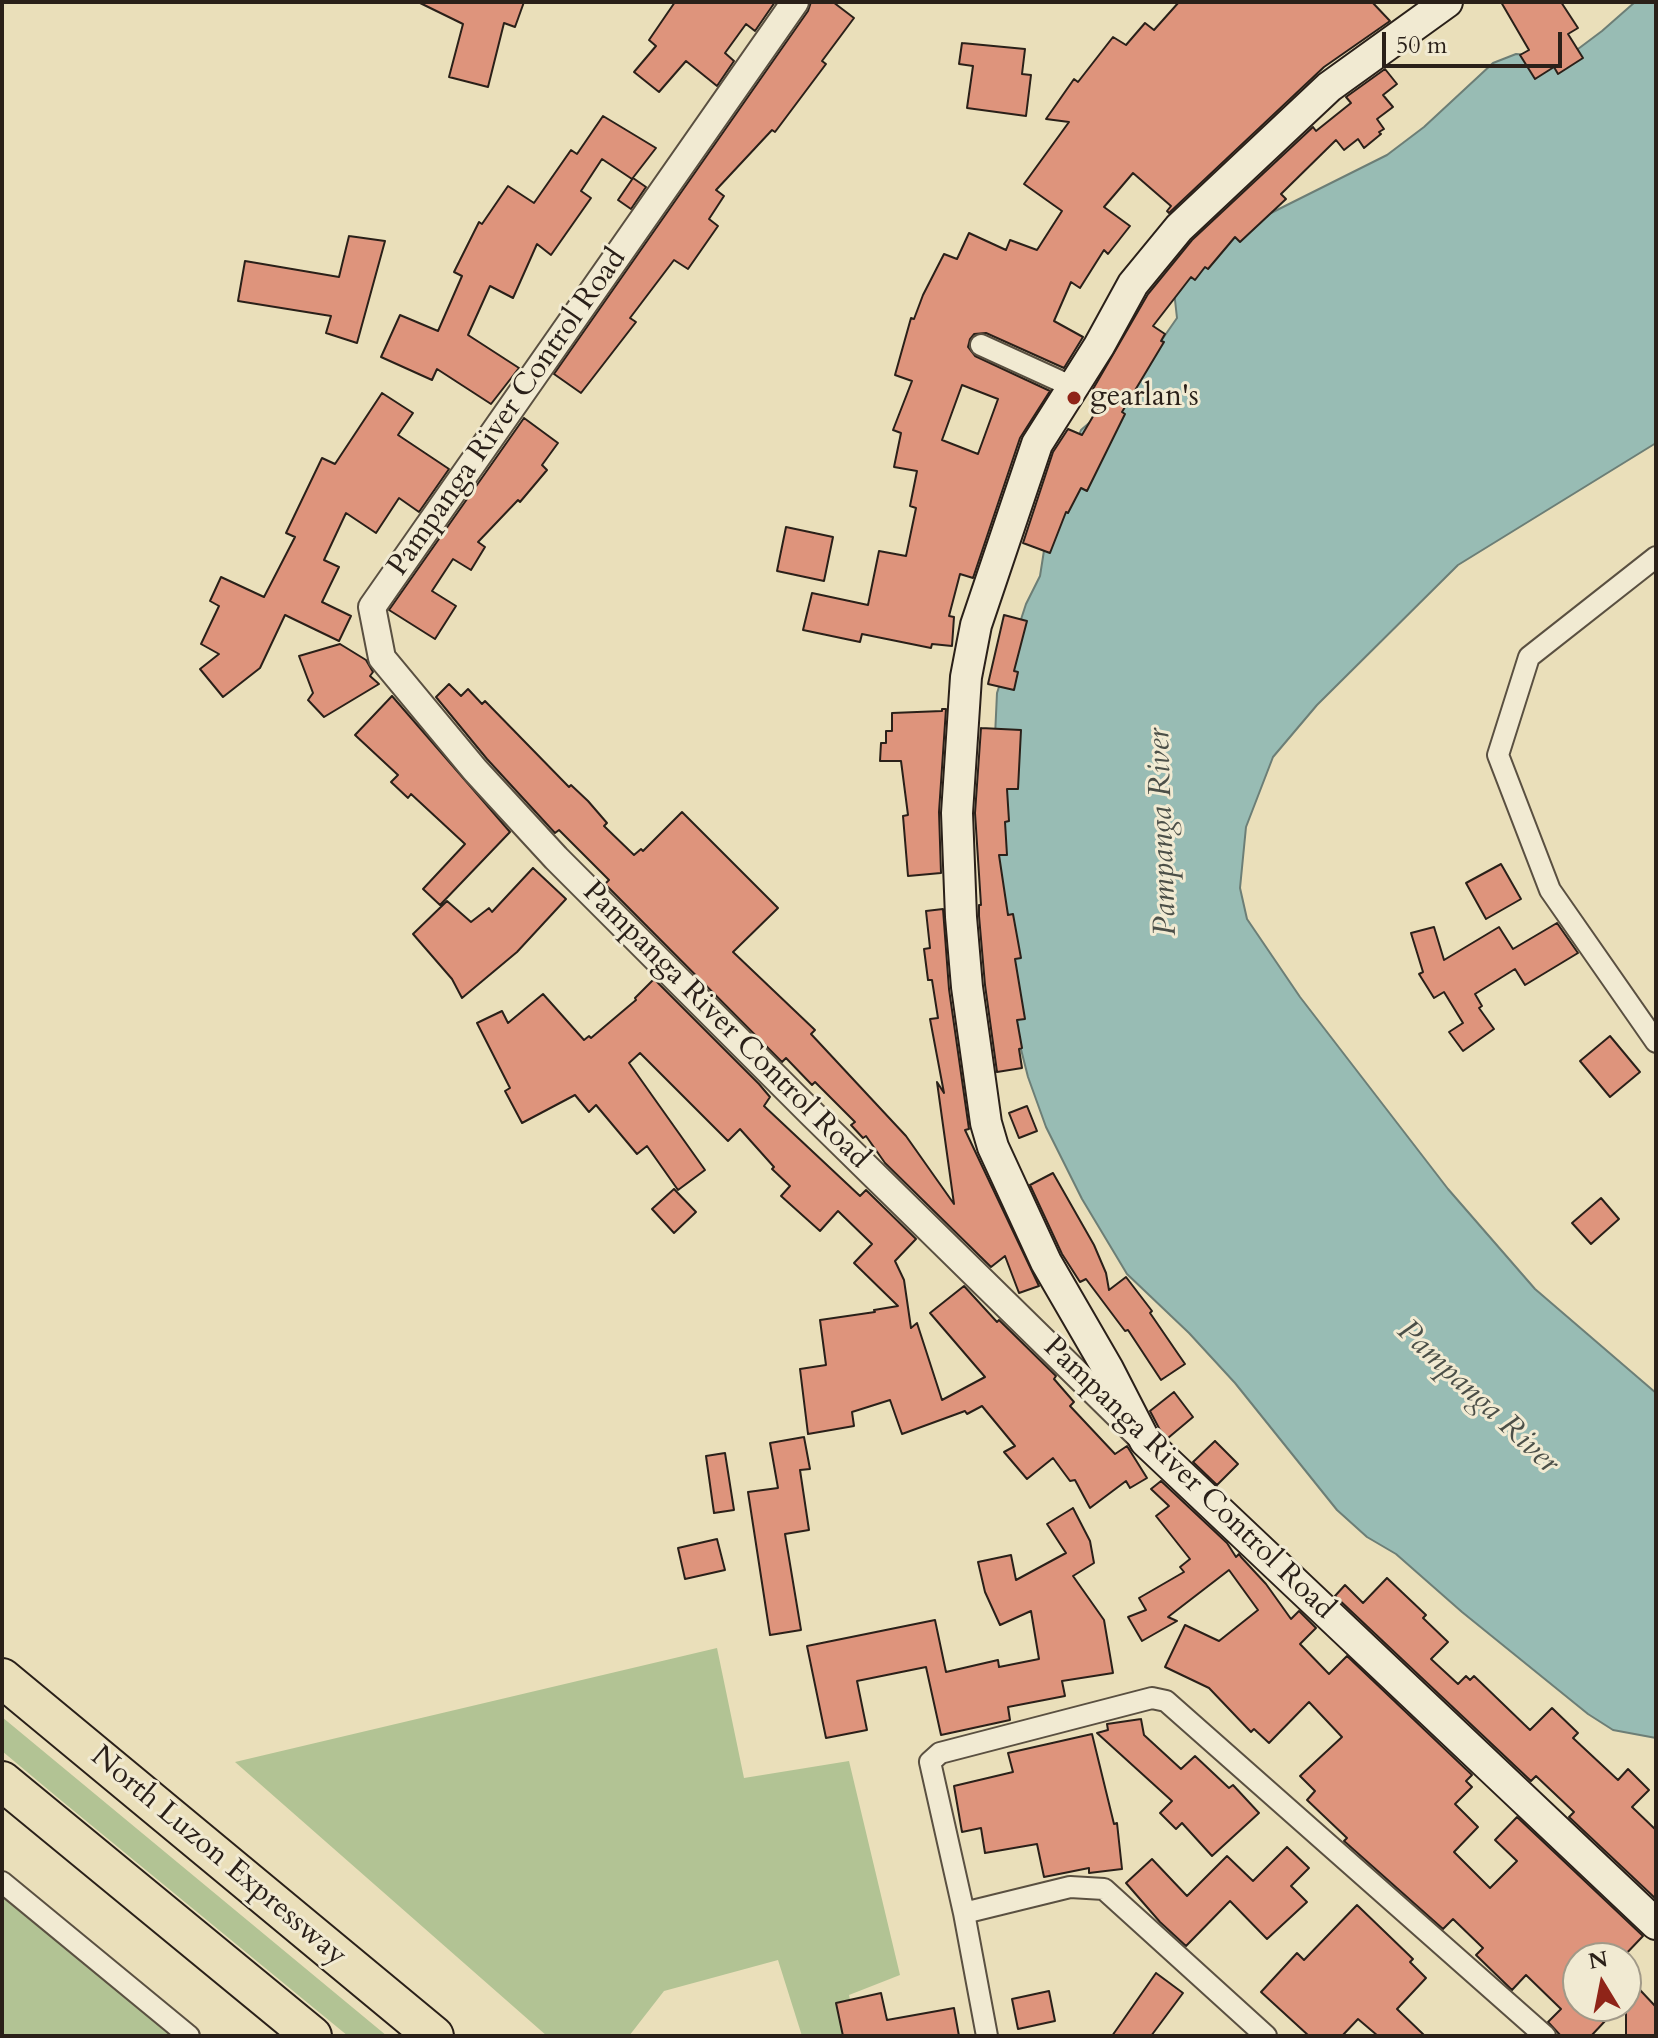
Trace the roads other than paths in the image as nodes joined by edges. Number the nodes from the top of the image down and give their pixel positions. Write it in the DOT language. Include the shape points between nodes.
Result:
graph roads {
  1 [pos="795,2"];
  2 [pos="1447,2"];
  3 [pos="981,345"];
  4 [pos="1073,387"];
  5 [pos="1656,557"];
  6 [pos="1656,1042"];
  7 [pos="1145,1441"];
  8 [pos="2,1678"];
  9 [pos="2,1781"];
  10 [pos="2,1882"];
  11 [pos="964,1913"];
  12 [pos="1656,1924"];
  13 [pos="189,2036"];
  14 [pos="312,2036"];
  15 [pos="434,2036"];
  16 [pos="987,2036"];
  17 [pos="1266,2036"];
  18 [pos="1545,2036"];
  1 -- 7 [label="street, Pampanga River Control Road" via="372,607 382,658 556,858"];
  2 -- 4 [label="main road" via="1329,87 1179,228 1133,284"];
  3 -- 4 [label="street"];
  4 -- 7 [label="main road" via="1037,444 976,625 959,768 961,917 993,1147 1046,1262"];
  5 -- 6 [label="street" via="1529,657 1498,755 1550,890"];
  7 -- 12 [label="main road, Pampanga River Control Road"];
  8 -- 15 [label="highway, North Luzon Expressway"];
  9 -- 14 [label="highway"];
  10 -- 13 [label="street"];
  11 -- 16 [label="street"];
  11 -- 17 [label="street" via="1070,1887 1104,1889"];
  11 -- 18 [label="street" via="932,1758 1152,1698 1166,1701"];
}
